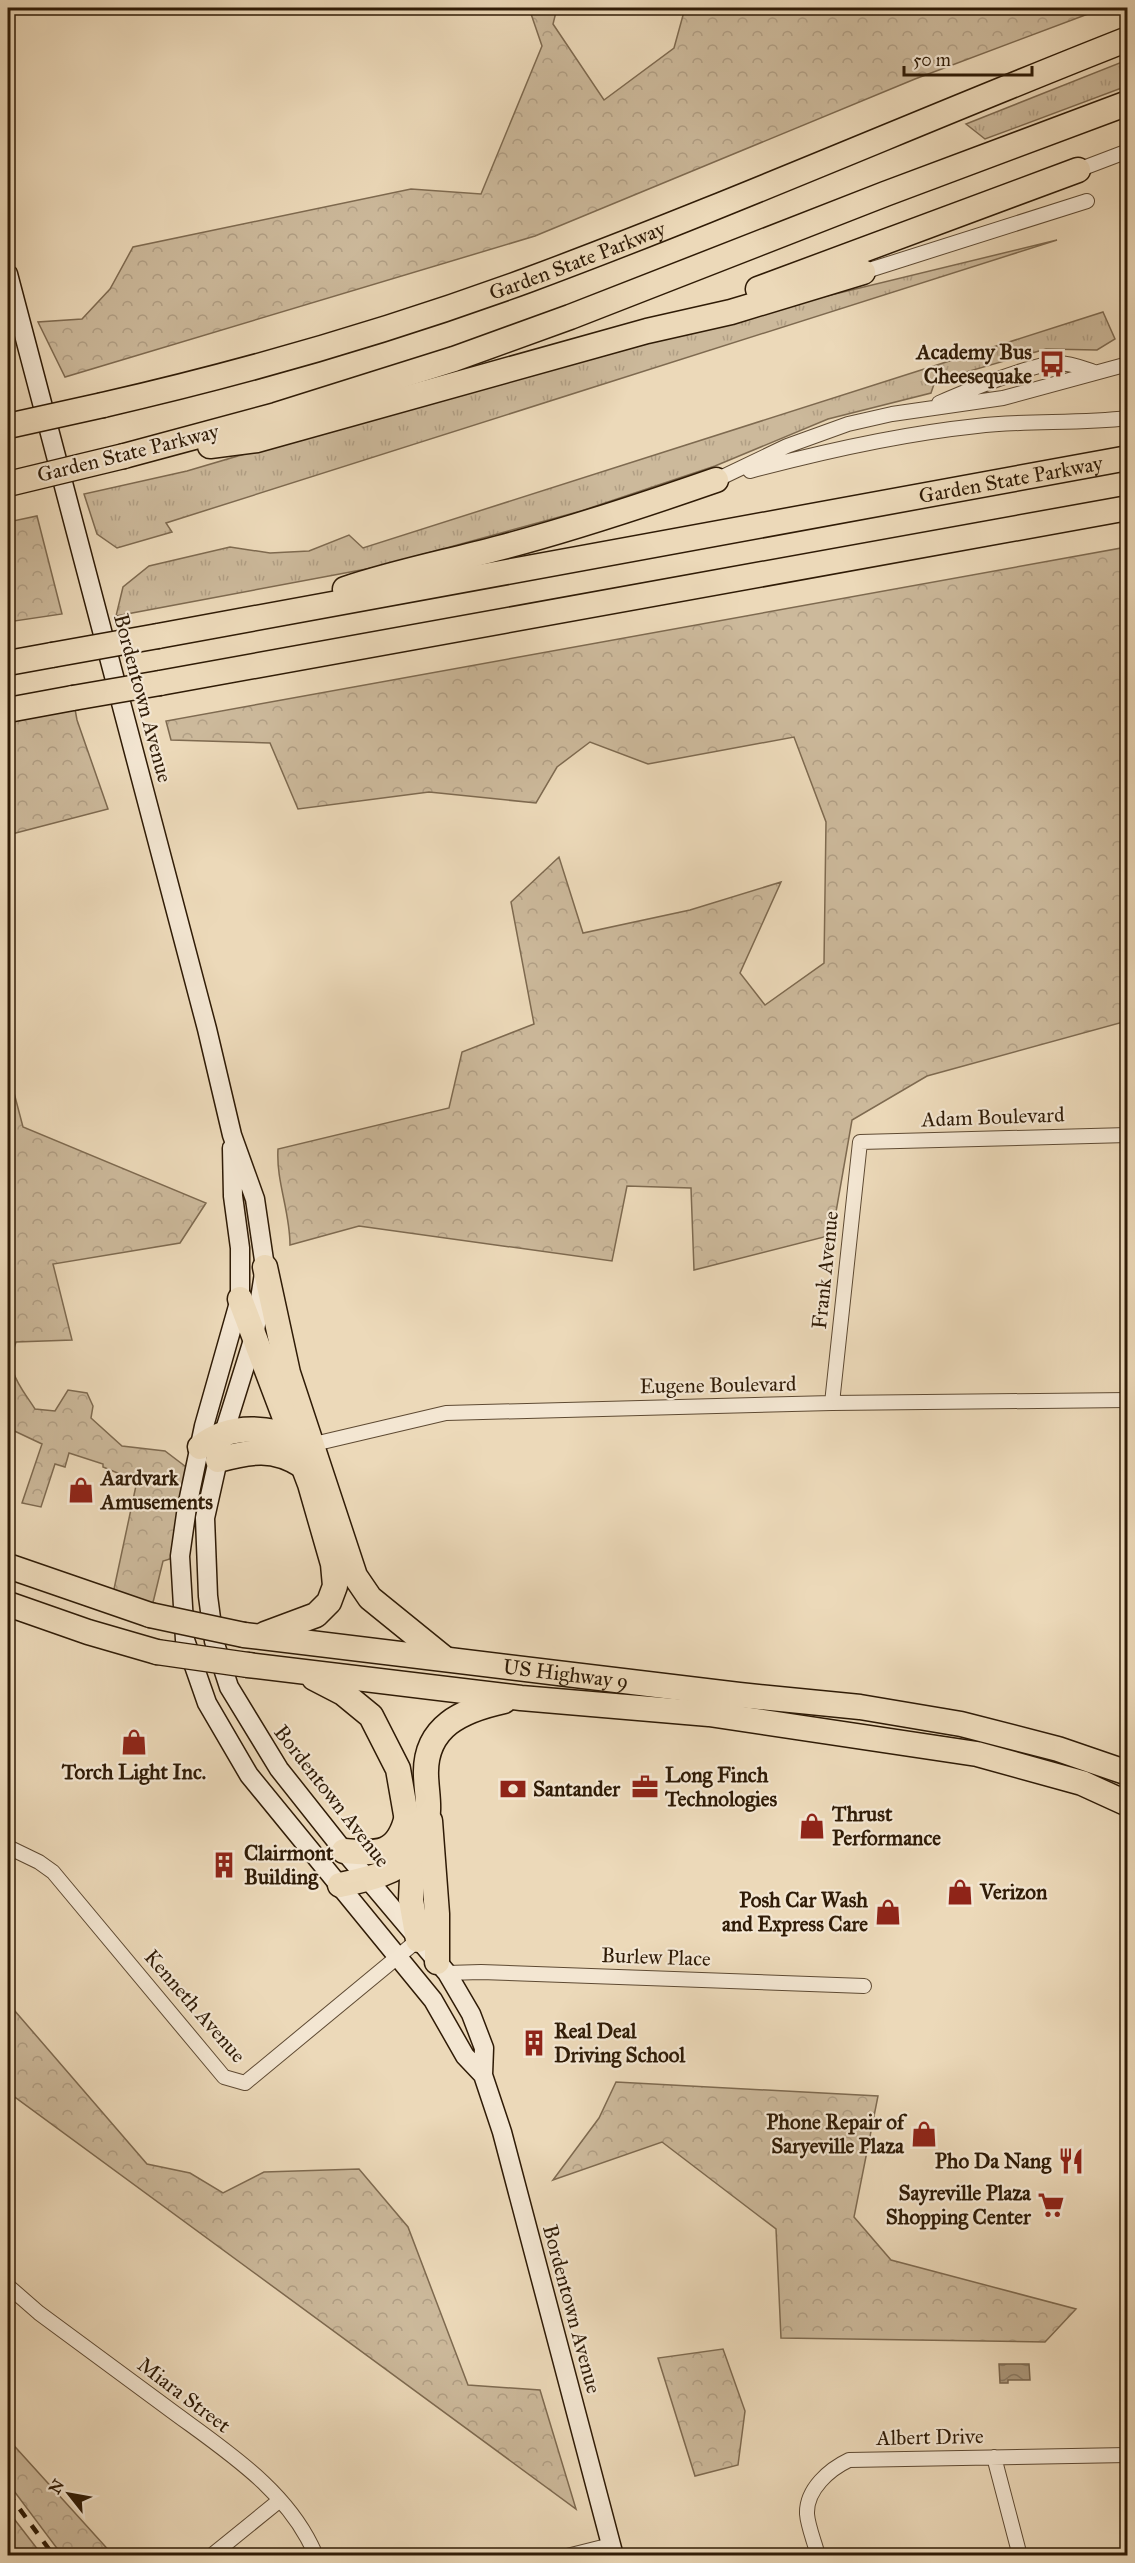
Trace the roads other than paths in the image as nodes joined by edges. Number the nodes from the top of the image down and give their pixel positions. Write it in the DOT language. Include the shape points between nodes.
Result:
graph roads {
  1 [pos="1128,39"];
  2 [pos="1128,103"];
  3 [pos="1128,151"];
  4 [pos="1078,170"];
  5 [pos="1087,201"];
  6 [pos="863,272"];
  7 [pos="8,274"];
  8 [pos="647,332"];
  9 [pos="1128,364"];
  10 [pos="1094,372"];
  11 [pos="923,409"];
  12 [pos="1128,418"];
  13 [pos="8,426"];
  14 [pos="124,456"];
  15 [pos="1128,458"];
  16 [pos="716,480"];
  17 [pos="8,484"];
  18 [pos="1128,508"];
  19 [pos="274,614"];
  20 [pos="8,663"];
  21 [pos="8,710"];
  22 [pos="232,1135"];
  23 [pos="1128,1135"];
  24 [pos="860,1142"];
  25 [pos="265,1267"];
  26 [pos="240,1299"];
  27 [pos="254,1337"];
  28 [pos="1128,1400"];
  29 [pos="832,1403"];
  30 [pos="224,1433"];
  31 [pos="303,1440"];
  32 [pos="209,1453"];
  33 [pos="303,1466"];
  34 [pos="8,1566"];
  35 [pos="8,1604"];
  36 [pos="251,1635"];
  37 [pos="446,1659"];
  38 [pos="295,1670"];
  39 [pos="521,1698"];
  40 [pos="1128,1773"];
  41 [pos="1128,1804"];
  42 [pos="418,1816"];
  43 [pos="8,1847"];
  44 [pos="344,1851"];
  45 [pos="413,1855"];
  46 [pos="368,1879"];
  47 [pos="340,1886"];
  48 [pos="418,1940"];
  49 [pos="398,1956"];
  50 [pos="442,1967"];
  51 [pos="864,1986"];
  52 [pos="483,2075"];
  53 [pos="8,2286"];
  54 [pos="1128,2455"];
  55 [pos="994,2457"];
  56 [pos="280,2500"];
  57 [pos="613,2550"];
  58 [pos="211,2556"];
  59 [pos="316,2556"];
  60 [pos="567,2556"];
  61 [pos="818,2556"];
  62 [pos="1020,2556"];
  1 -- 13 [label="highway, Garden State Parkway, bridge" via="527,280 321,348"];
  2 -- 14 [label="highway, Garden State Parkway" via="454,359"];
  3 -- 4 [label="street"];
  4 -- 8 [label="highway"];
  5 -- 6 [label="street"];
  6 -- 8 [label="highway" via="731,312"];
  7 -- 22 [label="street, Bordentown Avenue"];
  8 -- 14 [label="highway" via="257,440"];
  9 -- 10 [label="street"];
  10 -- 11 [label="street" via="1003,398"];
  10 -- 11 [label="street" via="1052,364"];
  11 -- 16 [label="street" via="826,431"];
  12 -- 16 [label="street" via="980,426 898,436"];
  14 -- 17 [label="highway, Garden State Parkway, bridge"];
  15 -- 19 [label="highway, Garden State Parkway"];
  16 -- 19 [label="highway" via="520,542 384,576"];
  18 -- 21 [label="highway, bridge"];
  19 -- 20 [label="highway, Garden State Parkway, bridge"];
  22 -- 25 [label="street, Bordentown Avenue" via="255,1199"];
  22 -- 26 [label="street, Bordentown Avenue"];
  23 -- 24 [label="street, Adam Boulevard"];
  24 -- 29 [label="street, Frank Avenue"];
  25 -- 27 [label="street, Bordentown Avenue"];
  25 -- 31 [label="highway"];
  26 -- 27 [label="highway"];
  26 -- 32 [label="street, Bordentown Avenue"];
  27 -- 30 [label="street, Bordentown Avenue"];
  27 -- 31 [label="highway"];
  28 -- 29 [label="street, Eugene Boulevard"];
  29 -- 31 [label="street, Eugene Boulevard" via="446,1413"];
  30 -- 31 [label="highway" via="251,1429"];
  30 -- 32 [label="highway"];
  31 -- 33 [label="highway"];
  31 -- 37 [label="highway" via="355,1576 370,1598"];
  32 -- 33 [label="highway" via="265,1451 289,1457"];
  32 -- 44 [label="street, Bordentown Avenue" via="205,1518 208,1596 214,1641 229,1687 279,1769"];
  32 -- 47 [label="street, Bordentown Avenue" via="187,1506 180,1556 185,1640 207,1703 249,1775"];
  33 -- 36 [label="highway" via="333,1564 335,1586 329,1602 316,1615"];
  34 -- 36 [label="highway, US Highway 9, bridge" via="150,1615"];
  35 -- 38 [label="highway, US Highway 9, bridge" via="157,1652"];
  36 -- 37 [label="highway, US Highway 9"];
  37 -- 40 [label="highway, US Highway 9" via="860,1707 961,1724 1058,1749"];
  38 -- 39 [label="highway, US Highway 9"];
  38 -- 42 [label="highway" via="343,1693 371,1716"];
  39 -- 41 [label="highway, US Highway 9" via="709,1714 977,1754 1082,1783"];
  39 -- 42 [label="highway" via="476,1707 448,1721 431,1746"];
  42 -- 44 [label="highway" via="386,1850"];
  42 -- 45 [label="highway"];
  42 -- 50 [label="highway" via="437,1914"];
  43 -- 49 [label="street, Kenneth Avenue" via="53,1872 224,2077 234,2082 245,2083"];
  44 -- 46 [label="street, Bordentown Avenue"];
  45 -- 46 [label="highway"];
  45 -- 48 [label="highway" via="411,1900"];
  46 -- 47 [label="highway"];
  46 -- 48 [label="street, Bordentown Avenue"];
  47 -- 49 [label="street, Bordentown Avenue"];
  48 -- 49 [label="street, Kenneth Avenue"];
  48 -- 50 [label="street, Bordentown Avenue"];
  49 -- 52 [label="street, Bordentown Avenue" via="434,2000 465,2056"];
  50 -- 51 [label="street, Burlew Place" via="481,1972"];
  50 -- 52 [label="street, Bordentown Avenue" via="471,2014 484,2048"];
  52 -- 57 [label="street, Bordentown Avenue" via="502,2132"];
  53 -- 56 [label="street, Miara Street" via="217,2445"];
  54 -- 55 [label="street, Albert Drive"];
  55 -- 61 [label="street, Albert Drive" via="849,2460 837,2465 820,2481 807,2513"];
  55 -- 62 [label="street"];
  56 -- 58 [label="street"];
  56 -- 59 [label="street, Miara Street" via="309,2536"];
  57 -- 60 [label="street"];
}
